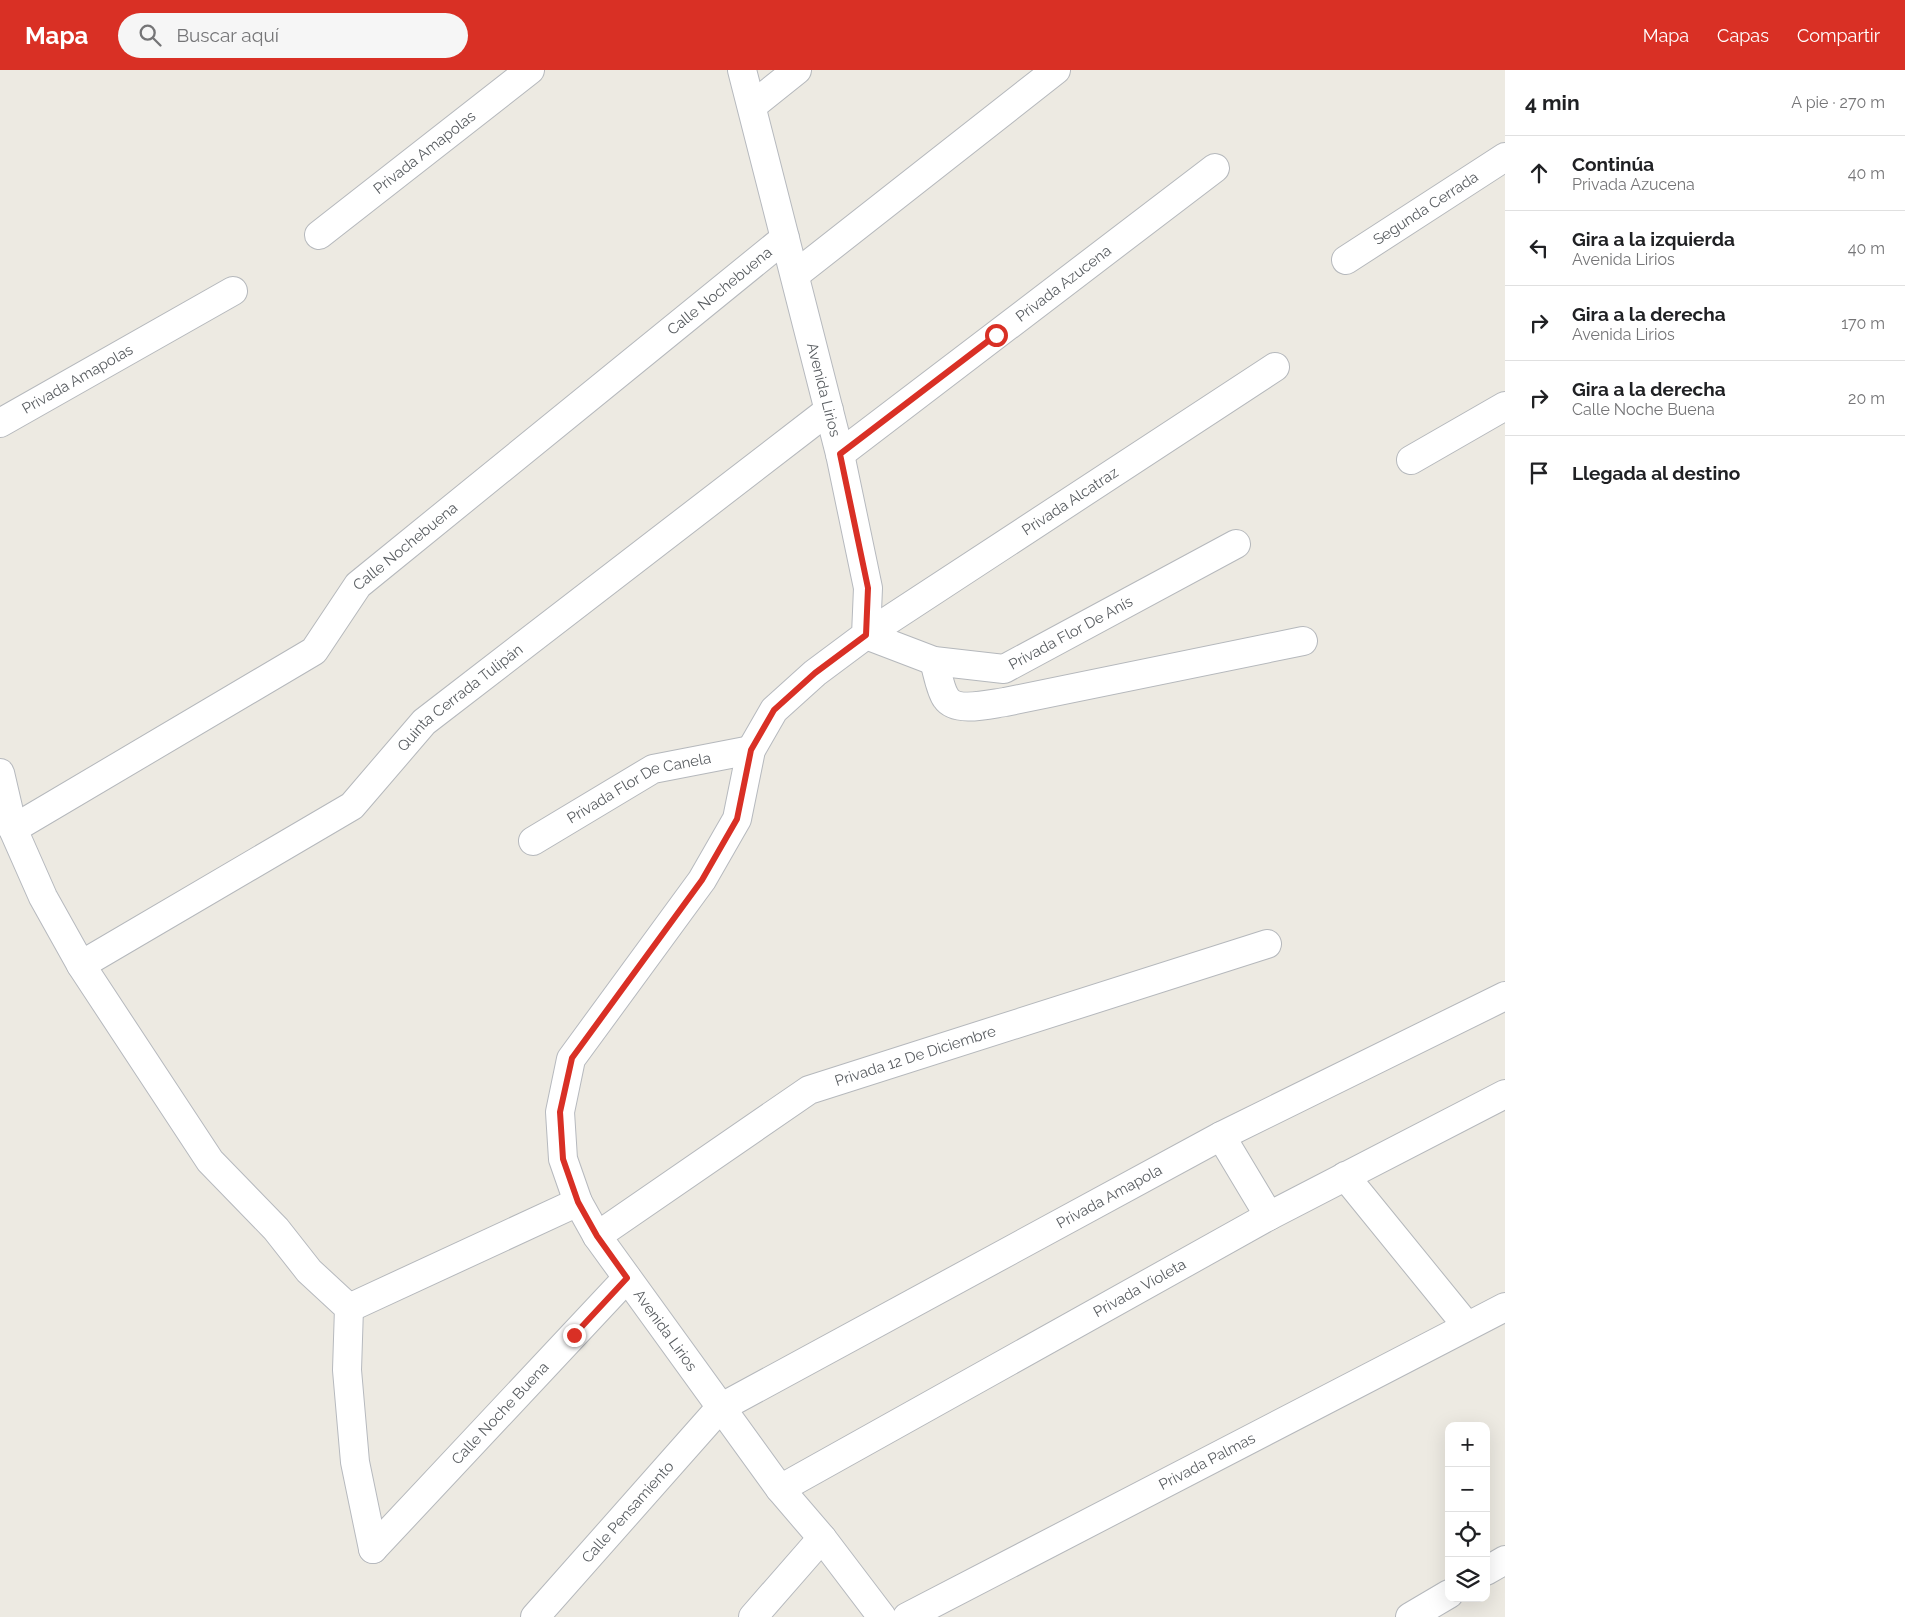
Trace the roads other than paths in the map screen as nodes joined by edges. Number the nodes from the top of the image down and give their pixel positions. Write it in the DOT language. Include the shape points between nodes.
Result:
graph roads {
  1 [pos="530,70"];
  2 [pos="742,70"];
  3 [pos="797,70"];
  4 [pos="1056,70"];
  5 [pos="752,106"];
  6 [pos="1505,158"];
  7 [pos="1215,168"];
  8 [pos="319,235"];
  9 [pos="785,238"];
  10 [pos="1346,260"];
  11 [pos="795,275"];
  12 [pos="233,291"];
  13 [pos="1275,368"];
  14 [pos="1505,406"];
  15 [pos="829,410"];
  16 [pos="0,423"];
  17 [pos="840,454"];
  18 [pos="1411,460"];
  19 [pos="1236,544"];
  20 [pos="866,635"];
  21 [pos="1303,641"];
  22 [pos="934,661"];
  23 [pos="751,750"];
  24 [pos="0,774"];
  25 [pos="13,829"];
  26 [pos="533,841"];
  27 [pos="1267,944"];
  28 [pos="81,965"];
  29 [pos="1505,996"];
  30 [pos="1505,1094"];
  31 [pos="1221,1136"];
  32 [pos="1345,1176"];
  33 [pos="578,1202"];
  34 [pos="1269,1216"];
  35 [pos="597,1236"];
  36 [pos="627,1278"];
  37 [pos="1505,1307"];
  38 [pos="349,1308"];
  39 [pos="1467,1326"];
  40 [pos="720,1408"];
  41 [pos="780,1489"];
  42 [pos="822,1538"];
  43 [pos="1505,1560"];
  44 [pos="1490,1569"];
  45 [pos="1445,1596"];
  46 [pos="535,1617"];
  47 [pos="753,1617"];
  48 [pos="882,1617"];
  49 [pos="907,1617"];
  50 [pos="1410,1617"];
  1 -- 8 [label="street, Privada Amapolas"];
  2 -- 5 [label="street, Avenida Lirios"];
  3 -- 5 [label="street"];
  4 -- 11 [label="street"];
  5 -- 9 [label="street, Avenida Lirios"];
  6 -- 10 [label="street, Segunda Cerrada"];
  7 -- 17 [label="street, Privada Azucena"];
  9 -- 11 [label="street, Avenida Lirios"];
  9 -- 25 [label="street, Calle Nochebuena" via="358,585 314,652"];
  11 -- 15 [label="street, Avenida Lirios"];
  12 -- 16 [label="street, Privada Amapolas"];
  13 -- 20 [label="street, Privada Alcatraz"];
  14 -- 18 [label="street"];
  15 -- 17 [label="street, Avenida Lirios"];
  15 -- 28 [label="street, Quinta Cerrada Tulipán" via="424,722 352,806"];
  17 -- 20 [label="street, Avenida Lirios" via="868,588"];
  19 -- 22 [label="street, Privada Flor De Anís" via="1004,669"];
  20 -- 22 [label="street, Privada Flor De Anís"];
  20 -- 23 [label="street, Avenida Lirios" via="815,673 774,710"];
  21 -- 22 [label="street" via="1015,700 966,707 954,705 946,698"];
  23 -- 26 [label="street, Privada Flor De Canela" via="653,769"];
  23 -- 33 [label="street, Avenida Lirios" via="737,819 702,880 572,1058 560,1112 563,1159"];
  24 -- 25 [label="street"];
  25 -- 28 [label="street" via="43,897"];
  27 -- 35 [label="street, Privada 12 De Diciembre" via="809,1090"];
  28 -- 38 [label="street" via="210,1161 276,1230 309,1271"];
  29 -- 31 [label="street, Privada Amapola"];
  30 -- 32 [label="street, Privada Violeta"];
  31 -- 34 [label="street"];
  31 -- 40 [label="street, Privada Amapola"];
  32 -- 34 [label="street, Privada Violeta"];
  32 -- 39 [label="street"];
  33 -- 35 [label="street, Avenida Lirios"];
  33 -- 38 [label="street"];
  34 -- 41 [label="street, Privada Violeta"];
  35 -- 36 [label="street, Avenida Lirios"];
  36 -- 38 [label="street, Calle Noche Buena" via="373,1549 354,1462 347,1370"];
  36 -- 40 [label="street, Avenida Lirios"];
  37 -- 39 [label="street, Privada Palmas"];
  39 -- 49 [label="street, Privada Palmas"];
  40 -- 41 [label="street, Avenida Lirios"];
  40 -- 46 [label="street, Calle Pensamiento"];
  41 -- 42 [label="street, Avenida Lirios"];
  42 -- 47 [label="street"];
  42 -- 48 [label="street, Avenida Lirios"];
  43 -- 44 [label="street"];
  45 -- 50 [label="street"];
}
